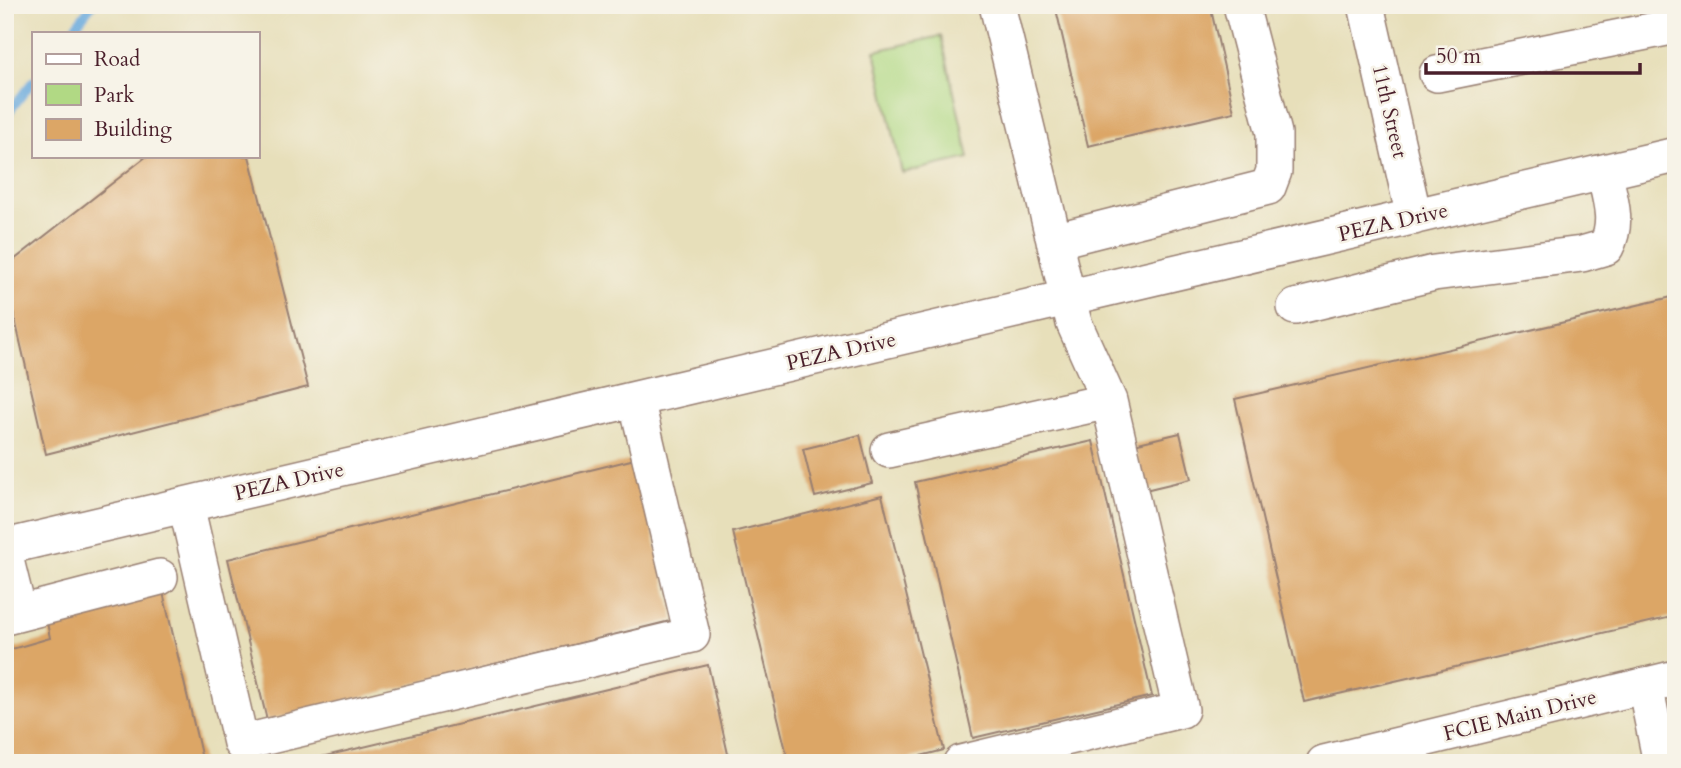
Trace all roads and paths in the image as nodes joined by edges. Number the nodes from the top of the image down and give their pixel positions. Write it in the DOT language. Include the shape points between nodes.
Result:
graph roads {
  1 [pos="997,5"];
  2 [pos="1241,5"];
  3 [pos="1366,5"];
  4 [pos="1676,26"];
  5 [pos="1437,74"];
  6 [pos="1676,155"];
  7 [pos="1604,172"];
  8 [pos="1414,217"];
  9 [pos="1054,241"];
  10 [pos="1068,298"];
  11 [pos="1295,307"];
  12 [pos="636,399"];
  13 [pos="1109,401"];
  14 [pos="889,450"];
  15 [pos="186,505"];
  16 [pos="5,547"];
  17 [pos="5,556"];
  18 [pos="160,577"];
  19 [pos="12,615"];
  20 [pos="1660,681"];
  21 [pos="961,763"];
  22 [pos="1324,763"];
  23 [pos="1660,763"];
  1 -- 9 [label="street"];
  2 -- 9 [label="street" via="1274,133 1274,171 1268,187"];
  3 -- 8 [label="street, 11th Street"];
  4 -- 5 [label="street"];
  6 -- 7 [label="street, PEZA Drive"];
  7 -- 8 [label="street, PEZA Drive"];
  7 -- 11 [label="street" via="1613,219 1606,247 1434,273"];
  8 -- 10 [label="street, PEZA Drive"];
  9 -- 10 [label="street"];
  10 -- 12 [label="street, PEZA Drive"];
  10 -- 13 [label="street" via="1074,323"];
  12 -- 15 [label="street, PEZA Drive"];
  12 -- 15 [label="street" via="692,635 241,743"];
  13 -- 14 [label="street"];
  13 -- 21 [label="street" via="1181,710"];
  15 -- 16 [label="street, PEZA Drive"];
  17 -- 19 [label="street"];
  18 -- 19 [label="street"];
  20 -- 22 [label="street, FCIE Main Drive"];
  20 -- 23 [label="street"];
}
